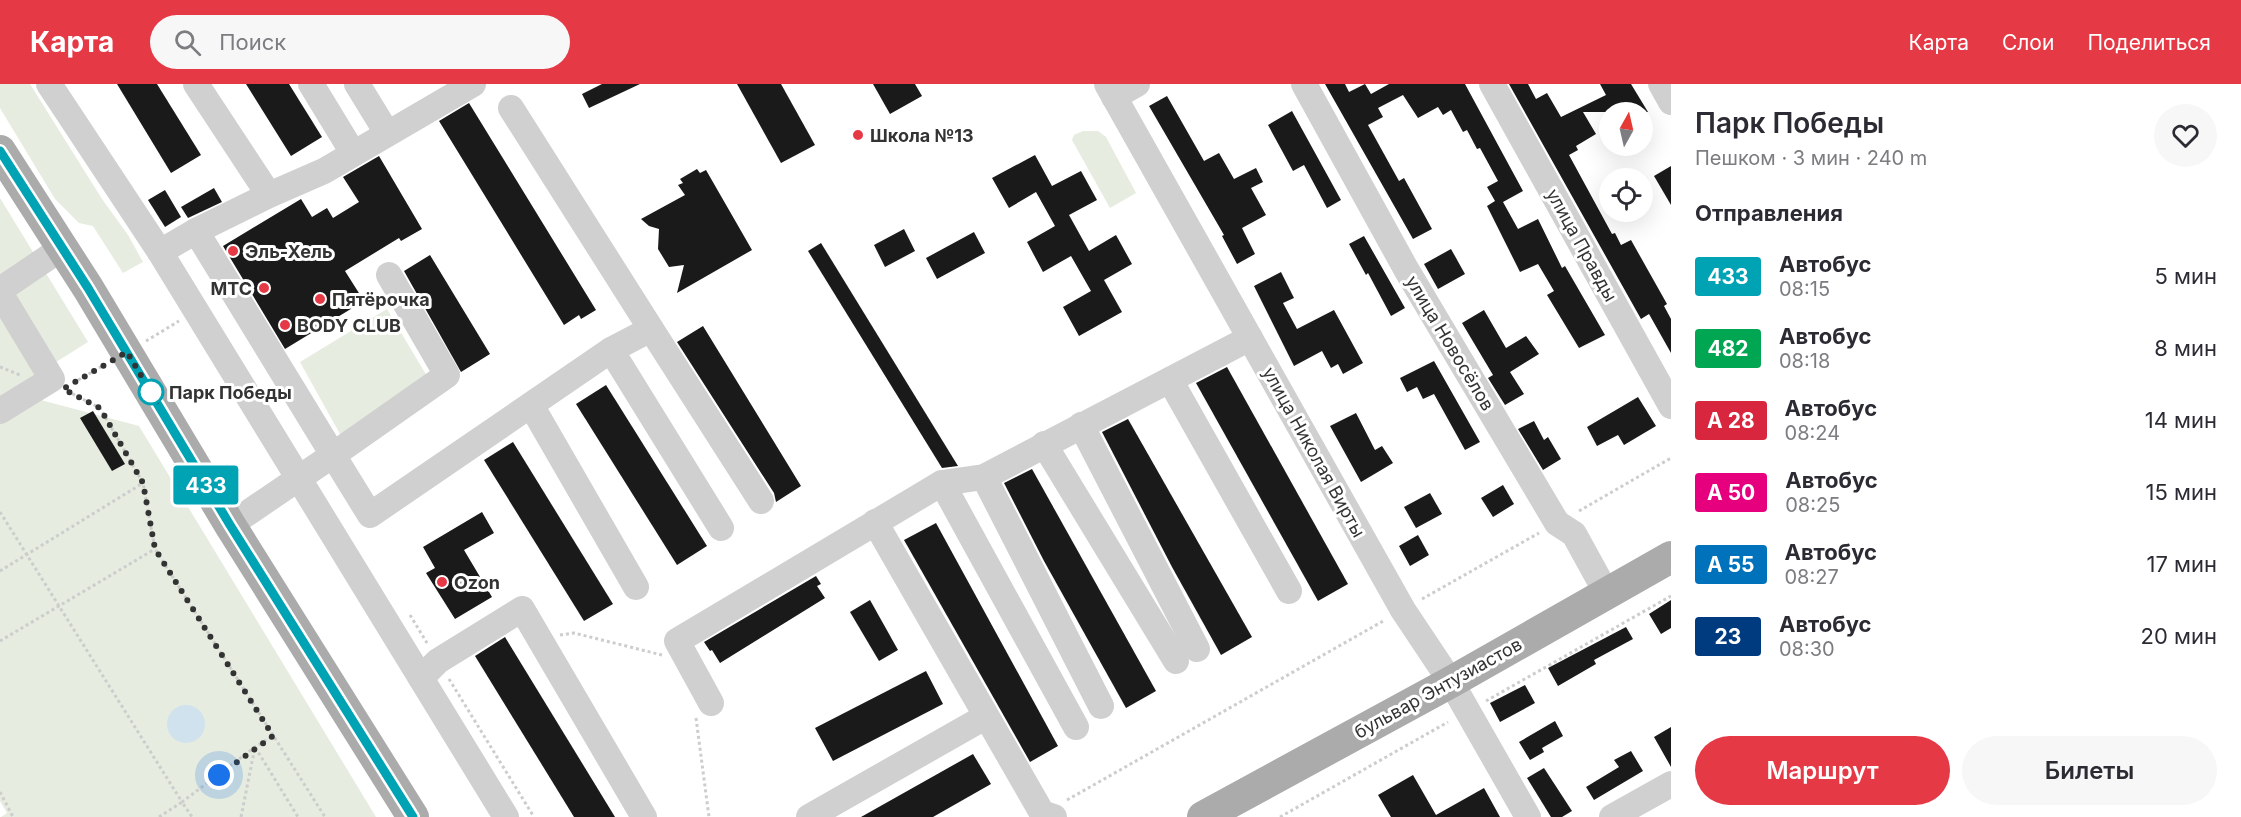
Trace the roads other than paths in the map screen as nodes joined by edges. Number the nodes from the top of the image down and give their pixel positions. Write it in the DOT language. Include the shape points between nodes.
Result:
graph roads {
  1 [pos="49,84"];
  2 [pos="196,84"];
  3 [pos="311,84"];
  4 [pos="357,84"];
  5 [pos="472,84"];
  6 [pos="1137,84"];
  7 [pos="1304,84"];
  8 [pos="1492,84"];
  9 [pos="1661,84"];
  10 [pos="1110,90"];
  11 [pos="1671,102"];
  12 [pos="511,108"];
  13 [pos="387,133"];
  14 [pos="0,151"];
  15 [pos="353,153"];
  16 [pos="269,195"];
  17 [pos="196,231"];
  18 [pos="62,248"];
  19 [pos="160,252"];
  20 [pos="388,275"];
  21 [pos="0,291"];
  22 [pos="651,329"];
  23 [pos="1250,338"];
  24 [pos="611,350"];
  25 [pos="1170,380"];
  26 [pos="531,405"];
  27 [pos="1671,406"];
  28 [pos="0,411"];
  29 [pos="1081,424"];
  30 [pos="1044,444"];
  31 [pos="333,455"];
  32 [pos="984,477"];
  33 [pos="299,479"];
  34 [pos="942,483"];
  35 [pos="761,501"];
  36 [pos="875,522"];
  37 [pos="230,525"];
  38 [pos="721,528"];
  39 [pos="1671,557"];
  40 [pos="636,587"];
  41 [pos="1289,591"];
  42 [pos="1607,594"];
  43 [pos="421,678"];
  44 [pos="1451,682"];
  45 [pos="708,698"];
  46 [pos="1101,706"];
  47 [pos="985,717"];
  48 [pos="1076,727"];
  49 [pos="1671,784"];
  50 [pos="1048,815"];
  51 [pos="413,817"];
  52 [pos="506,817"];
  53 [pos="644,817"];
  54 [pos="809,817"];
  55 [pos="1203,817"];
  56 [pos="1528,817"];
  57 [pos="1612,817"];
  1 -- 19 [label="street"];
  2 -- 16 [label="street"];
  3 -- 15 [label="street"];
  4 -- 13 [label="street"];
  5 -- 13 [label="street"];
  6 -- 10 [label="street"];
  7 -- 42 [label="street, улица Новосёлов" via="1406,269 1557,523 1574,534"];
  8 -- 27 [label="street, улица Правды"];
  9 -- 11 [label="street"];
  10 -- 23 [label="street, улица Николая Вирты"];
  12 -- 22 [label="street"];
  13 -- 15 [label="street"];
  14 -- 18 [label="main road"];
  15 -- 16 [label="street" via="324,171"];
  16 -- 17 [label="street"];
  17 -- 19 [label="street"];
  17 -- 31 [label="street"];
  18 -- 21 [label="street"];
  18 -- 37 [label="main road"];
  19 -- 33 [label="street"];
  20 -- 31 [label="street" via="447,375"];
  21 -- 28 [label="street" via="52,379"];
  22 -- 24 [label="street"];
  22 -- 35 [label="street"];
  23 -- 25 [label="street"];
  23 -- 44 [label="street, улица Николая Вирты" via="1403,610"];
  24 -- 26 [label="street"];
  24 -- 38 [label="street"];
  25 -- 29 [label="street"];
  25 -- 41 [label="street"];
  26 -- 31 [label="street" via="370,515"];
  26 -- 40 [label="street"];
  29 -- 30 [label="street"];
  29 -- 30 [label="street" via="1186,655"];
  30 -- 32 [label="street"];
  31 -- 33 [label="street"];
  32 -- 34 [label="street"];
  32 -- 46 [label="street"];
  33 -- 37 [label="street"];
  33 -- 43 [label="street"];
  34 -- 36 [label="street"];
  34 -- 48 [label="street"];
  36 -- 45 [label="street" via="676,640"];
  36 -- 47 [label="street"];
  37 -- 51 [label="main road"];
  39 -- 42 [label="main road, бульвар Энтузиастов"];
  42 -- 44 [label="main road, бульвар Энтузиастов"];
  43 -- 52 [label="street"];
  43 -- 53 [label="street" via="438,661 522,609"];
  44 -- 55 [label="main road, бульвар Энтузиастов"];
  44 -- 56 [label="street, улица Николая Вирты"];
  47 -- 50 [label="street"];
  47 -- 54 [label="street"];
  49 -- 57 [label="street"];
}
